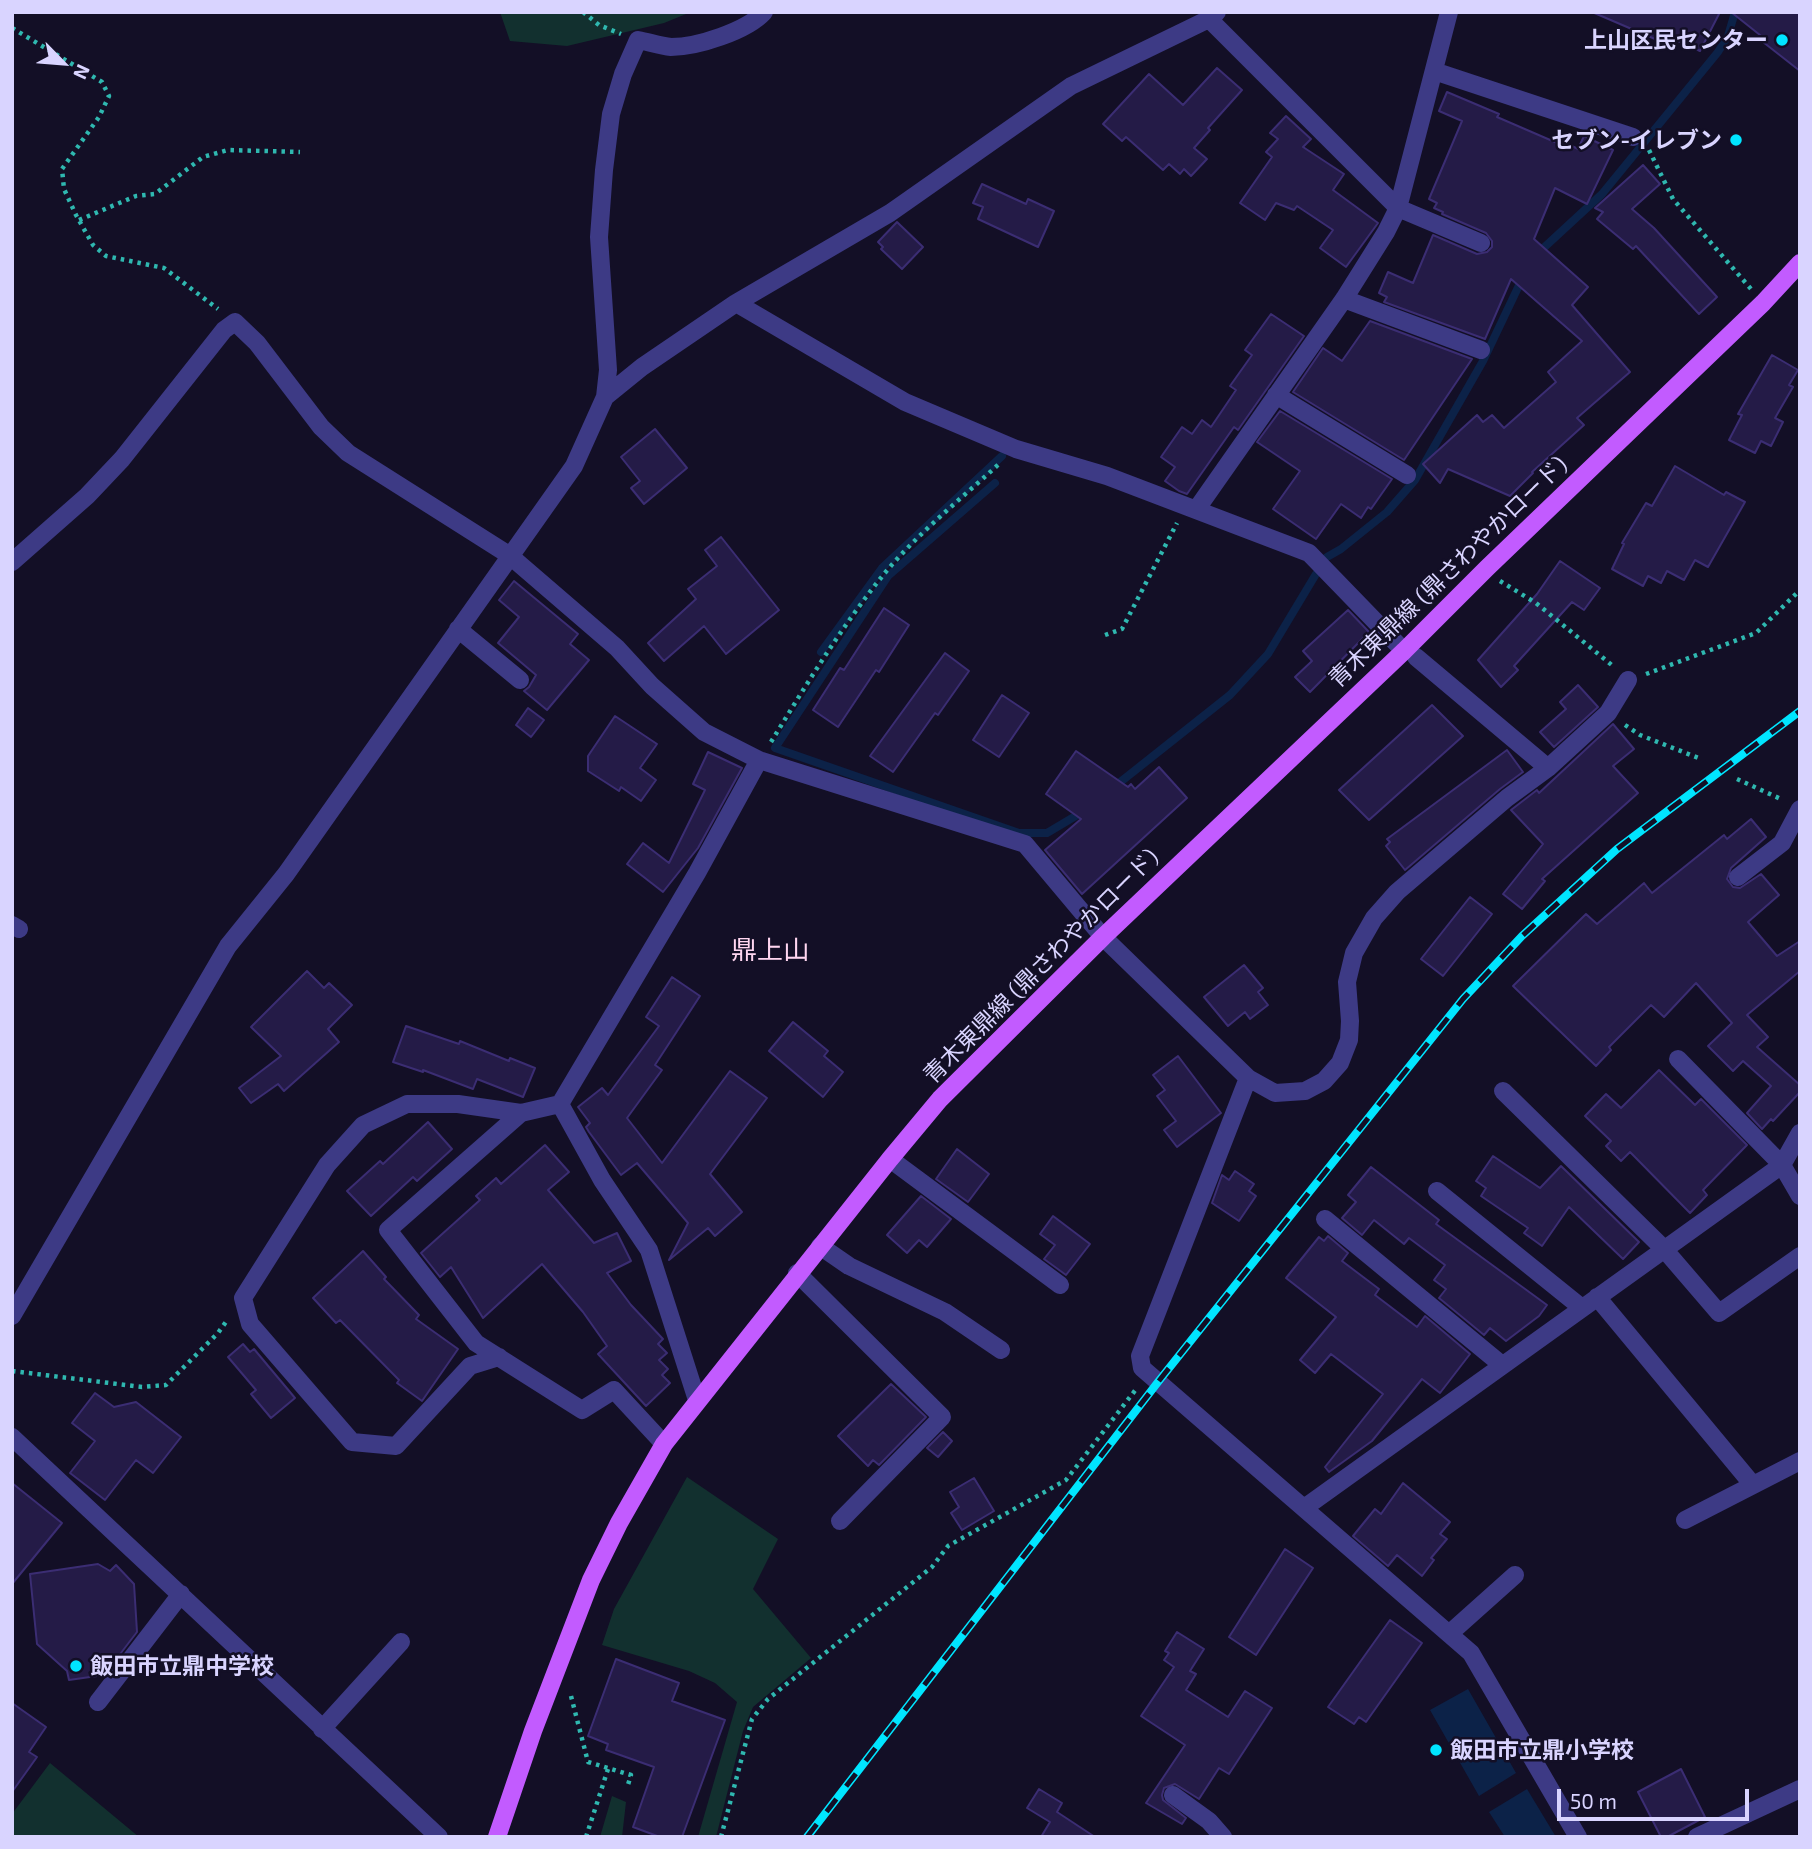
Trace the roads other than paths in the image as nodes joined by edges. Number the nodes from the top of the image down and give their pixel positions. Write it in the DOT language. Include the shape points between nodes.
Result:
graph roads {
  1 [pos="764,12"];
  2 [pos="1449,12"];
  3 [pos="1213,16"];
  4 [pos="1434,71"];
  5 [pos="1639,140"];
  6 [pos="1398,208"];
  7 [pos="1481,243"];
  8 [pos="1800,263"];
  9 [pos="1344,299"];
  10 [pos="736,303"];
  11 [pos="1481,350"];
  12 [pos="1276,395"];
  13 [pos="605,397"];
  14 [pos="1407,475"];
  15 [pos="1191,508"];
  16 [pos="509,555"];
  17 [pos="12,562"];
  18 [pos="458,629"];
  19 [pos="1410,654"];
  20 [pos="520,680"];
  21 [pos="1628,680"];
  22 [pos="759,760"];
  23 [pos="1548,768"];
  24 [pos="1793,805"];
  25 [pos="1738,877"];
  26 [pos="1104,937"];
  27 [pos="1678,1059"];
  28 [pos="1248,1078"];
  29 [pos="1503,1091"];
  30 [pos="560,1104"];
  31 [pos="521,1113"];
  32 [pos="1800,1133"];
  33 [pos="890,1158"];
  34 [pos="1782,1165"];
  35 [pos="1437,1191"];
  36 [pos="1800,1196"];
  37 [pos="1325,1219"];
  38 [pos="820,1246"];
  39 [pos="1664,1249"];
  40 [pos="1800,1256"];
  41 [pos="797,1273"];
  42 [pos="1060,1285"];
  43 [pos="1597,1297"];
  44 [pos="1582,1308"];
  45 [pos="12,1316"];
  46 [pos="1000,1350"];
  47 [pos="499,1357"];
  48 [pos="1502,1365"];
  49 [pos="697,1400"];
  50 [pos="12,1437"];
  51 [pos="664,1444"];
  52 [pos="1800,1461"];
  53 [pos="1753,1485"];
  54 [pos="1304,1508"];
  55 [pos="1685,1520"];
  56 [pos="841,1521"];
  57 [pos="1515,1575"];
  58 [pos="181,1594"];
  59 [pos="1449,1634"];
  60 [pos="401,1642"];
  61 [pos="98,1702"];
  62 [pos="322,1730"];
  63 [pos="1800,1789"];
  64 [pos="1174,1795"];
  65 [pos="439,1837"];
  66 [pos="497,1837"];
  67 [pos="1223,1837"];
  68 [pos="1578,1837"];
  69 [pos="1697,1837"];
  1 -- 13 [label="street" via="706,42 671,47 638,40 623,74 611,114 599,237 608,370"];
  2 -- 4 [label="street"];
  3 -- 6 [label="street"];
  3 -- 10 [label="street" via="1071,86 890,213"];
  4 -- 5 [label="street"];
  4 -- 6 [label="street"];
  6 -- 7 [label="street"];
  6 -- 9 [label="street"];
  8 -- 19 [label="main road, 青木東鼎線 (鼎さわやかロード)" via="1487,568"];
  9 -- 11 [label="street"];
  9 -- 12 [label="street"];
  10 -- 13 [label="street"];
  10 -- 15 [label="street" via="905,402 1016,449"];
  12 -- 14 [label="street"];
  12 -- 15 [label="street"];
  13 -- 16 [label="street" via="574,466"];
  15 -- 19 [label="street" via="1309,553"];
  16 -- 17 [label="street" via="348,453 235,322 223,330 122,459"];
  16 -- 18 [label="street"];
  16 -- 22 [label="street" via="617,648 704,732"];
  18 -- 20 [label="street"];
  18 -- 45 [label="street" via="286,874 228,946"];
  19 -- 23 [label="street"];
  19 -- 26 [label="main road, 青木東鼎線 (鼎さわやかロード)"];
  21 -- 23 [label="street" via="1608,713"];
  22 -- 26 [label="street" via="1025,844"];
  22 -- 30 [label="street"];
  23 -- 28 [label="street" via="1427,866 1374,918 1354,953 1347,982 1349,1040 1340,1063 1324,1081 1305,1091 1275,1094"];
  24 -- 25 [label="street" via="1782,843"];
  26 -- 28 [label="street"];
  26 -- 33 [label="main road, 青木東鼎線 (鼎さわやかロード)" via="940,1099"];
  27 -- 34 [label="street"];
  28 -- 54 [label="street" via="1140,1356 1142,1368"];
  29 -- 39 [label="street"];
  30 -- 31 [label="street"];
  30 -- 49 [label="street" via="602,1180 649,1250"];
  31 -- 47 [label="street" via="388,1230 476,1343"];
  31 -- 47 [label="street" via="458,1104 407,1104 363,1125 327,1165 243,1298 250,1324 352,1442 396,1446 470,1366"];
  32 -- 34 [label="street"];
  33 -- 38 [label="main road, 青木東鼎線 (鼎さわやかロード)"];
  33 -- 42 [label="street"];
  34 -- 36 [label="street"];
  34 -- 39 [label="street"];
  35 -- 44 [label="street"];
  37 -- 48 [label="street"];
  38 -- 41 [label="main road, 青木東鼎線 (鼎さわやかロード)"];
  38 -- 46 [label="street" via="849,1266 945,1312"];
  39 -- 40 [label="street" via="1719,1313"];
  39 -- 43 [label="street"];
  41 -- 49 [label="main road, 青木東鼎線 (鼎さわやかロード)"];
  41 -- 56 [label="street" via="942,1417"];
  43 -- 44 [label="street"];
  43 -- 53 [label="street"];
  44 -- 48 [label="street"];
  47 -- 51 [label="street" via="583,1410 614,1390"];
  48 -- 54 [label="street"];
  49 -- 51 [label="main road, 青木東鼎線 (鼎さわやかロード)"];
  50 -- 58 [label="street"];
  51 -- 66 [label="main road, 青木東鼎線 (鼎さわやかロード)" via="586,1593"];
  52 -- 53 [label="street"];
  53 -- 55 [label="street"];
  54 -- 59 [label="street"];
  57 -- 59 [label="street"];
  58 -- 61 [label="street"];
  58 -- 62 [label="street"];
  59 -- 68 [label="street" via="1471,1653"];
  60 -- 62 [label="street"];
  62 -- 65 [label="street"];
  63 -- 69 [label="street"];
  64 -- 67 [label="street"];
}
